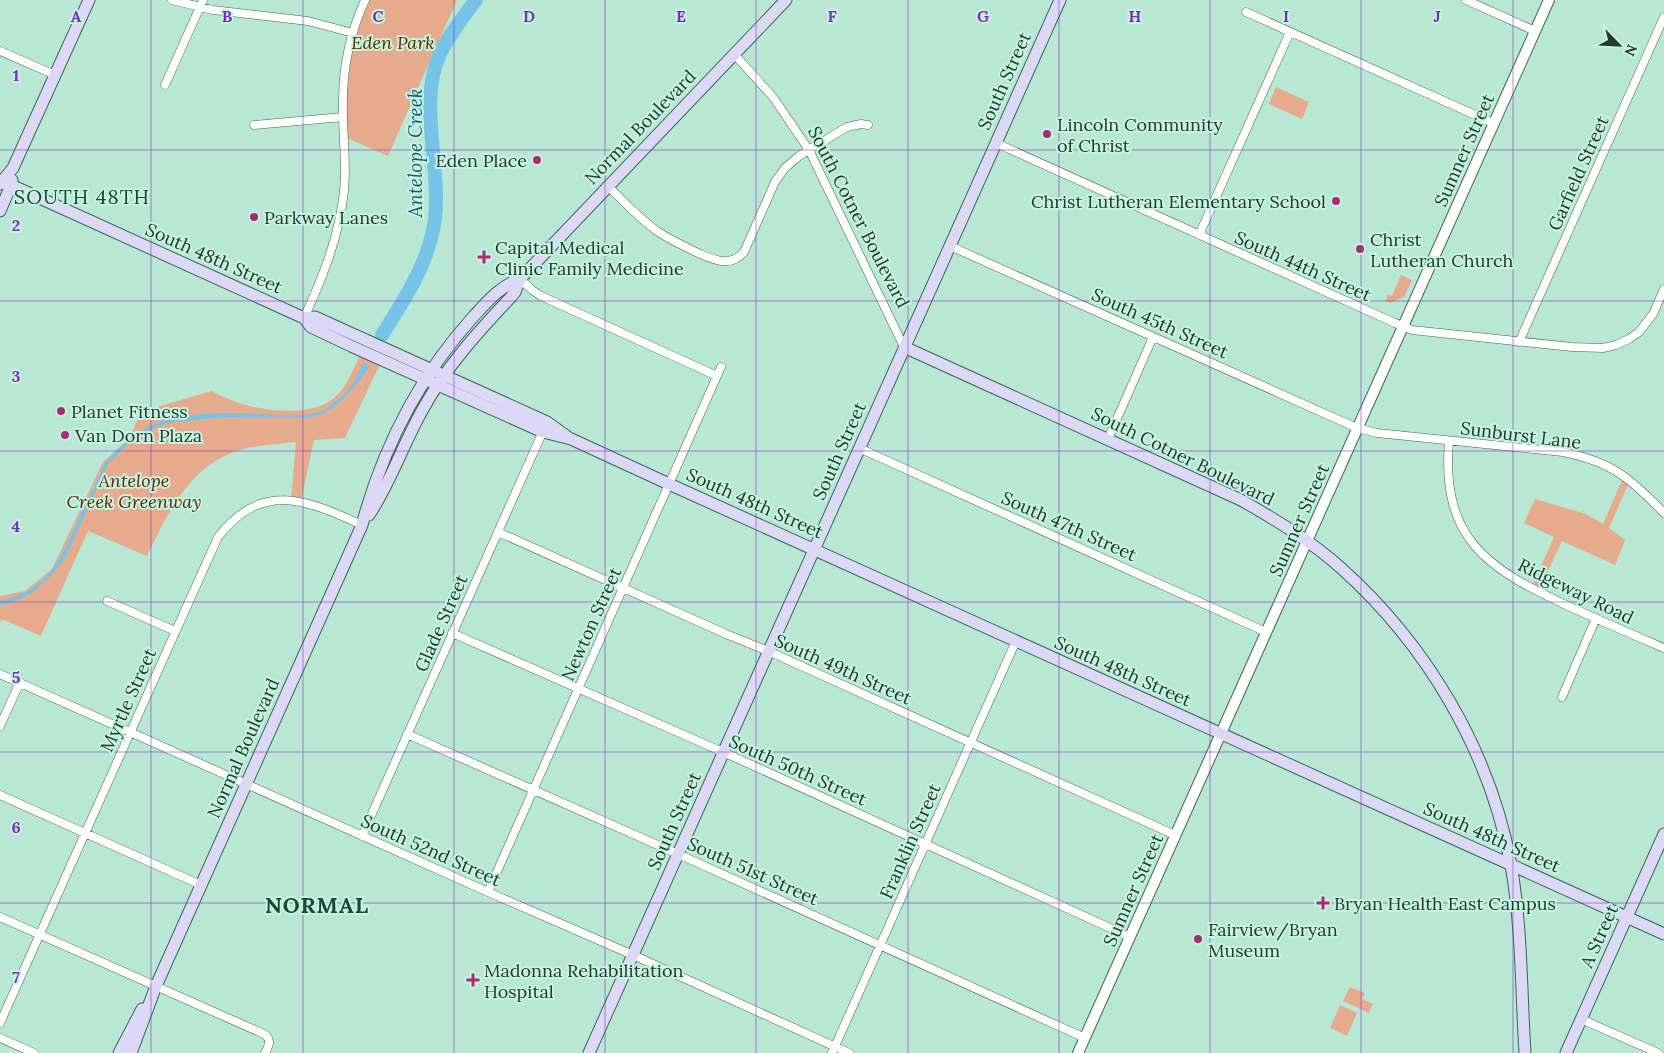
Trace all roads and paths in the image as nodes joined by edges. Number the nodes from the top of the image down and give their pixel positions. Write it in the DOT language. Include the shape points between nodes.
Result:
graph roads {
  1 [pos="89,0"];
  2 [pos="172,0"];
  3 [pos="364,0"];
  4 [pos="786,0"];
  5 [pos="1060,0"];
  6 [pos="1466,0"];
  7 [pos="1549,0"];
  8 [pos="201,4"];
  9 [pos="1246,12"];
  10 [pos="1664,17"];
  11 [pos="1535,31"];
  12 [pos="1290,32"];
  13 [pos="353,33"];
  14 [pos="0,51"];
  15 [pos="734,54"];
  16 [pos="55,76"];
  17 [pos="165,85"];
  18 [pos="343,117"];
  19 [pos="1494,123"];
  20 [pos="254,125"];
  21 [pos="868,125"];
  22 [pos="996,143"];
  23 [pos="809,150"];
  24 [pos="3,183"];
  25 [pos="608,186"];
  26 [pos="0,211"];
  27 [pos="1199,235"];
  28 [pos="950,246"];
  29 [pos="520,279"];
  30 [pos="1664,289"];
  31 [pos="304,318"];
  32 [pos="1403,327"];
  33 [pos="1153,337"];
  34 [pos="1519,342"];
  35 [pos="904,347"];
  36 [pos="721,367"];
  37 [pos="428,374"];
  38 [pos="717,376"];
  39 [pos="440,380"];
  40 [pos="545,427"];
  41 [pos="1357,428"];
  42 [pos="1108,439"];
  43 [pos="1449,441"];
  44 [pos="860,448"];
  45 [pos="669,484"];
  46 [pos="1664,511"];
  47 [pos="362,525"];
  48 [pos="498,532"];
  49 [pos="1307,541"];
  50 [pos="814,550"];
  51 [pos="624,588"];
  52 [pos="107,600"];
  53 [pos="1596,618"];
  54 [pos="175,631"];
  55 [pos="1266,632"];
  56 [pos="452,633"];
  57 [pos="1016,641"];
  58 [pos="1664,648"];
  59 [pos="768,651"];
  60 [pos="0,674"];
  61 [pos="20,682"];
  62 [pos="578,689"];
  63 [pos="1562,697"];
  64 [pos="0,726"];
  65 [pos="130,732"];
  66 [pos="407,734"];
  67 [pos="1220,734"];
  68 [pos="971,743"];
  69 [pos="723,752"];
  70 [pos="246,783"];
  71 [pos="533,791"];
  72 [pos="0,795"];
  73 [pos="85,833"];
  74 [pos="1664,834"];
  75 [pos="1175,835"];
  76 [pos="362,836"];
  77 [pos="925,844"];
  78 [pos="678,854"];
  79 [pos="1511,865"];
  80 [pos="201,885"];
  81 [pos="488,892"];
  82 [pos="0,917"];
  83 [pos="1626,918"];
  84 [pos="40,934"];
  85 [pos="1664,934"];
  86 [pos="1130,937"];
  87 [pos="880,945"];
  88 [pos="633,955"];
  89 [pos="156,986"];
  90 [pos="1581,1019"];
  91 [pos="0,1023"];
  92 [pos="0,1038"];
  93 [pos="1085,1038"];
  94 [pos="833,1050"];
  95 [pos="34,1053"];
  96 [pos="119,1053"];
  97 [pos="131,1053"];
  98 [pos="265,1053"];
  99 [pos="589,1053"];
  100 [pos="849,1053"];
  101 [pos="1078,1053"];
  102 [pos="1525,1053"];
  103 [pos="1566,1053"];
  104 [pos="1658,1053"];
  1 -- 16 [label="main road"];
  2 -- 8 [label="street"];
  3 -- 13 [label="street"];
  4 -- 15 [label="main road, Normal Boulevard"];
  5 -- 22 [label="main road, South Street"];
  6 -- 11 [label="street"];
  7 -- 11 [label="street, Sumner Street"];
  8 -- 13 [label="street" via="236,14 308,20"];
  8 -- 17 [label="street"];
  9 -- 12 [label="street"];
  10 -- 34 [label="street, Garfield Street"];
  11 -- 19 [label="street, Sumner Street"];
  12 -- 19 [label="street"];
  12 -- 27 [label="street"];
  13 -- 18 [label="street" via="344,78"];
  14 -- 16 [label="street"];
  15 -- 23 [label="street, South Cotner Boulevard" via="775,99"];
  15 -- 25 [label="main road, Normal Boulevard"];
  16 -- 24 [label="main road"];
  18 -- 20 [label="street"];
  18 -- 31 [label="street" via="345,170 340,217 329,260"];
  19 -- 32 [label="street, Sumner Street"];
  21 -- 23 [label="street" via="849,126"];
  22 -- 27 [label="street, South 44th Street"];
  22 -- 28 [label="main road, South Street"];
  23 -- 25 [label="street" via="781,172 746,248 730,262 712,259 665,236"];
  23 -- 35 [label="street, South Cotner Boulevard"];
  24 -- 26 [label="main road"];
  24 -- 31 [label="main road, South 48th Street"];
  25 -- 29 [label="main road, Normal Boulevard"];
  27 -- 32 [label="street, South 44th Street"];
  28 -- 33 [label="street, South 45th Street"];
  28 -- 35 [label="main road, South Street"];
  29 -- 37 [label="main road, Normal Boulevard" via="501,288 463,328"];
  29 -- 38 [label="street" via="541,296"];
  29 -- 39 [label="main road, Normal Boulevard" via="511,298"];
  30 -- 34 [label="street, South 44th Street" via="1647,323 1629,339 1616,345 1594,349"];
  31 -- 37 [label="main road, South 48th Street" via="311,327"];
  32 -- 34 [label="street, South 44th Street"];
  32 -- 41 [label="street, Sumner Street"];
  33 -- 41 [label="street, South 45th Street"];
  33 -- 42 [label="street"];
  35 -- 42 [label="main road, South Cotner Boulevard"];
  35 -- 44 [label="main road, South Street"];
  36 -- 38 [label="street, Newton Street"];
  37 -- 39 [label="main road, South 48th Street"];
  37 -- 47 [label="main road, Normal Boulevard" via="393,439 374,484"];
  38 -- 45 [label="street, Newton Street"];
  39 -- 40 [label="main road, South 48th Street"];
  39 -- 47 [label="main road, Normal Boulevard" via="417,419 384,491"];
  40 -- 45 [label="main road, South 48th Street"];
  40 -- 48 [label="street, Glade Street"];
  41 -- 43 [label="street, Sunburst Lane"];
  41 -- 49 [label="street, Sumner Street"];
  42 -- 49 [label="main road, South Cotner Boulevard" via="1235,496"];
  43 -- 46 [label="street, Sunburst Lane" via="1563,452 1594,460 1623,474"];
  43 -- 53 [label="street, Ridgeway Road" via="1450,494 1458,520 1474,545 1516,580"];
  44 -- 50 [label="main road, South Street"];
  44 -- 55 [label="street, South 47th Street"];
  45 -- 50 [label="main road, South 48th Street"];
  45 -- 51 [label="street, Newton Street"];
  47 -- 54 [label="street, Myrtle Street" via="315,505 291,500 268,502 246,510 218,537"];
  47 -- 70 [label="main road, Normal Boulevard"];
  48 -- 51 [label="street, South 49th Street"];
  48 -- 56 [label="street, Glade Street"];
  49 -- 55 [label="street, Sumner Street"];
  49 -- 79 [label="main road, South Cotner Boulevard" via="1364,589 1413,647 1445,694 1486,779"];
  50 -- 57 [label="main road, South 48th Street"];
  50 -- 59 [label="main road, South Street"];
  51 -- 59 [label="street, South 49th Street"];
  51 -- 62 [label="street, Newton Street"];
  52 -- 54 [label="street"];
  53 -- 58 [label="street, Ridgeway Road"];
  53 -- 63 [label="street"];
  54 -- 65 [label="street, Myrtle Street"];
  55 -- 67 [label="street, Sumner Street"];
  56 -- 62 [label="street, South 50th Street"];
  56 -- 66 [label="street, Glade Street"];
  57 -- 67 [label="main road, South 48th Street"];
  57 -- 68 [label="street, Franklin Street"];
  59 -- 68 [label="street, South 49th Street"];
  59 -- 69 [label="main road, South Street"];
  60 -- 61 [label="street, South 52nd Street"];
  61 -- 64 [label="street"];
  61 -- 65 [label="street, South 52nd Street"];
  62 -- 69 [label="street, South 50th Street"];
  62 -- 71 [label="street, Newton Street"];
  65 -- 70 [label="street, South 52nd Street"];
  65 -- 73 [label="street, Myrtle Street"];
  66 -- 71 [label="street, South 51st Street"];
  66 -- 76 [label="street, Glade Street"];
  67 -- 75 [label="street, Sumner Street"];
  67 -- 79 [label="main road, South 48th Street"];
  68 -- 75 [label="street, South 49th Street"];
  68 -- 77 [label="street, Franklin Street"];
  69 -- 77 [label="street, South 50th Street"];
  69 -- 78 [label="main road, South Street"];
  70 -- 76 [label="street, South 52nd Street"];
  70 -- 80 [label="main road, Normal Boulevard"];
  71 -- 78 [label="street, South 51st Street"];
  71 -- 81 [label="street, Newton Street"];
  72 -- 73 [label="street"];
  73 -- 80 [label="street"];
  73 -- 84 [label="street, Myrtle Street"];
  74 -- 83 [label="main road, A Street"];
  75 -- 86 [label="street, Sumner Street"];
  76 -- 81 [label="street, South 52nd Street"];
  77 -- 86 [label="street, South 50th Street"];
  77 -- 87 [label="street, Franklin Street"];
  78 -- 87 [label="street, South 51st Street"];
  78 -- 88 [label="main road, South Street"];
  79 -- 83 [label="main road, South 48th Street"];
  79 -- 102 [label="main road, South Cotner Boulevard" via="1519,928"];
  80 -- 89 [label="main road, Normal Boulevard"];
  81 -- 88 [label="street, South 52nd Street"];
  82 -- 84 [label="street"];
  83 -- 85 [label="main road, South 48th Street"];
  83 -- 90 [label="main road, A Street"];
  84 -- 89 [label="street"];
  84 -- 91 [label="street, Myrtle Street"];
  86 -- 93 [label="street, Sumner Street"];
  87 -- 93 [label="street, South 51st Street"];
  87 -- 94 [label="street, Franklin Street"];
  88 -- 94 [label="street, South 52nd Street"];
  88 -- 99 [label="main road, South Street"];
  89 -- 96 [label="main road, Normal Boulevard"];
  89 -- 97 [label="main road, Normal Boulevard"];
  89 -- 98 [label="street" via="264,1034 269,1039"];
  90 -- 103 [label="main road, A Street"];
  90 -- 104 [label="street"];
  92 -- 95 [label="street"];
  93 -- 101 [label="street, Sumner Street"];
  94 -- 100 [label="street, South 52nd Street"];
}
